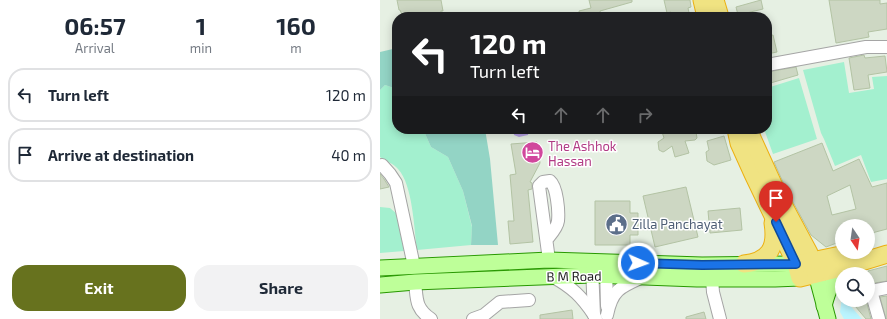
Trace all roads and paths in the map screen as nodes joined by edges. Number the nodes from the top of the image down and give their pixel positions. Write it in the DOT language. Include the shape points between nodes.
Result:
graph roads {
  1 [pos="702,0"];
  2 [pos="715,0"];
  3 [pos="705,12"];
  4 [pos="719,12"];
  5 [pos="887,47"];
  6 [pos="772,64"];
  7 [pos="737,134"];
  8 [pos="751,134"];
  9 [pos="382,165"];
  10 [pos="769,208"];
  11 [pos="546,239"];
  12 [pos="887,243"];
  13 [pos="875,246"];
  14 [pos="887,254"];
  15 [pos="835,259"];
  16 [pos="549,260"];
  17 [pos="744,264"];
  18 [pos="418,266"];
  19 [pos="845,267"];
  20 [pos="380,268"];
  21 [pos="599,268"];
  22 [pos="835,268"];
  23 [pos="806,269"];
  24 [pos="553,277"];
  25 [pos="645,277"];
  26 [pos="835,278"];
  27 [pos="712,279"];
  28 [pos="419,282"];
  29 [pos="380,285"];
  30 [pos="887,288"];
  31 [pos="529,300"];
  32 [pos="826,313"];
  33 [pos="601,317"];
  34 [pos="430,319"];
  35 [pos="473,319"];
  36 [pos="720,319"];
  37 [pos="879,319"];
  1 -- 3 [label="highway"];
  2 -- 4 [label="highway"];
  5 -- 6 [label="street" via="866,47"];
  7 -- 10 [label="highway"];
  8 -- 23 [label="highway" via="778,195"];
  9 -- 18 [label="street" via="396,183"];
  10 -- 17 [label="highway" via="775,239 771,249 756,263"];
  10 -- 23 [label="highway"];
  11 -- 16 [label="street"];
  12 -- 13 [label="highway"];
  14 -- 19 [label="highway"];
  15 -- 23 [label="highway"];
  16 -- 18 [label="main road, B M Road"];
  16 -- 21 [label="main road, B M Road"];
  17 -- 21 [label="main road"];
  17 -- 23 [label="main road"];
  18 -- 20 [label="main road, B M Road"];
  18 -- 28 [label="main road"];
  21 -- 24 [label="main road, B M Road"];
  21 -- 25 [label="main road, B M Road"];
  21 -- 33 [label="street"];
  22 -- 23 [label="highway"];
  23 -- 27 [label="main road, B M Road"];
  23 -- 32 [label="main road"];
  24 -- 28 [label="main road, B M Road"];
  24 -- 33 [label="street" via="571,287"];
  25 -- 27 [label="main road, B M Road"];
  25 -- 33 [label="street" via="625,285 612,297"];
  26 -- 32 [label="main road" via="830,286"];
  27 -- 36 [label="street"];
  28 -- 29 [label="main road, B M Road"];
  28 -- 34 [label="street" via="418,306"];
  30 -- 37 [label="street" via="871,291"];
  31 -- 35 [label="street" via="500,302 484,315"];
}
